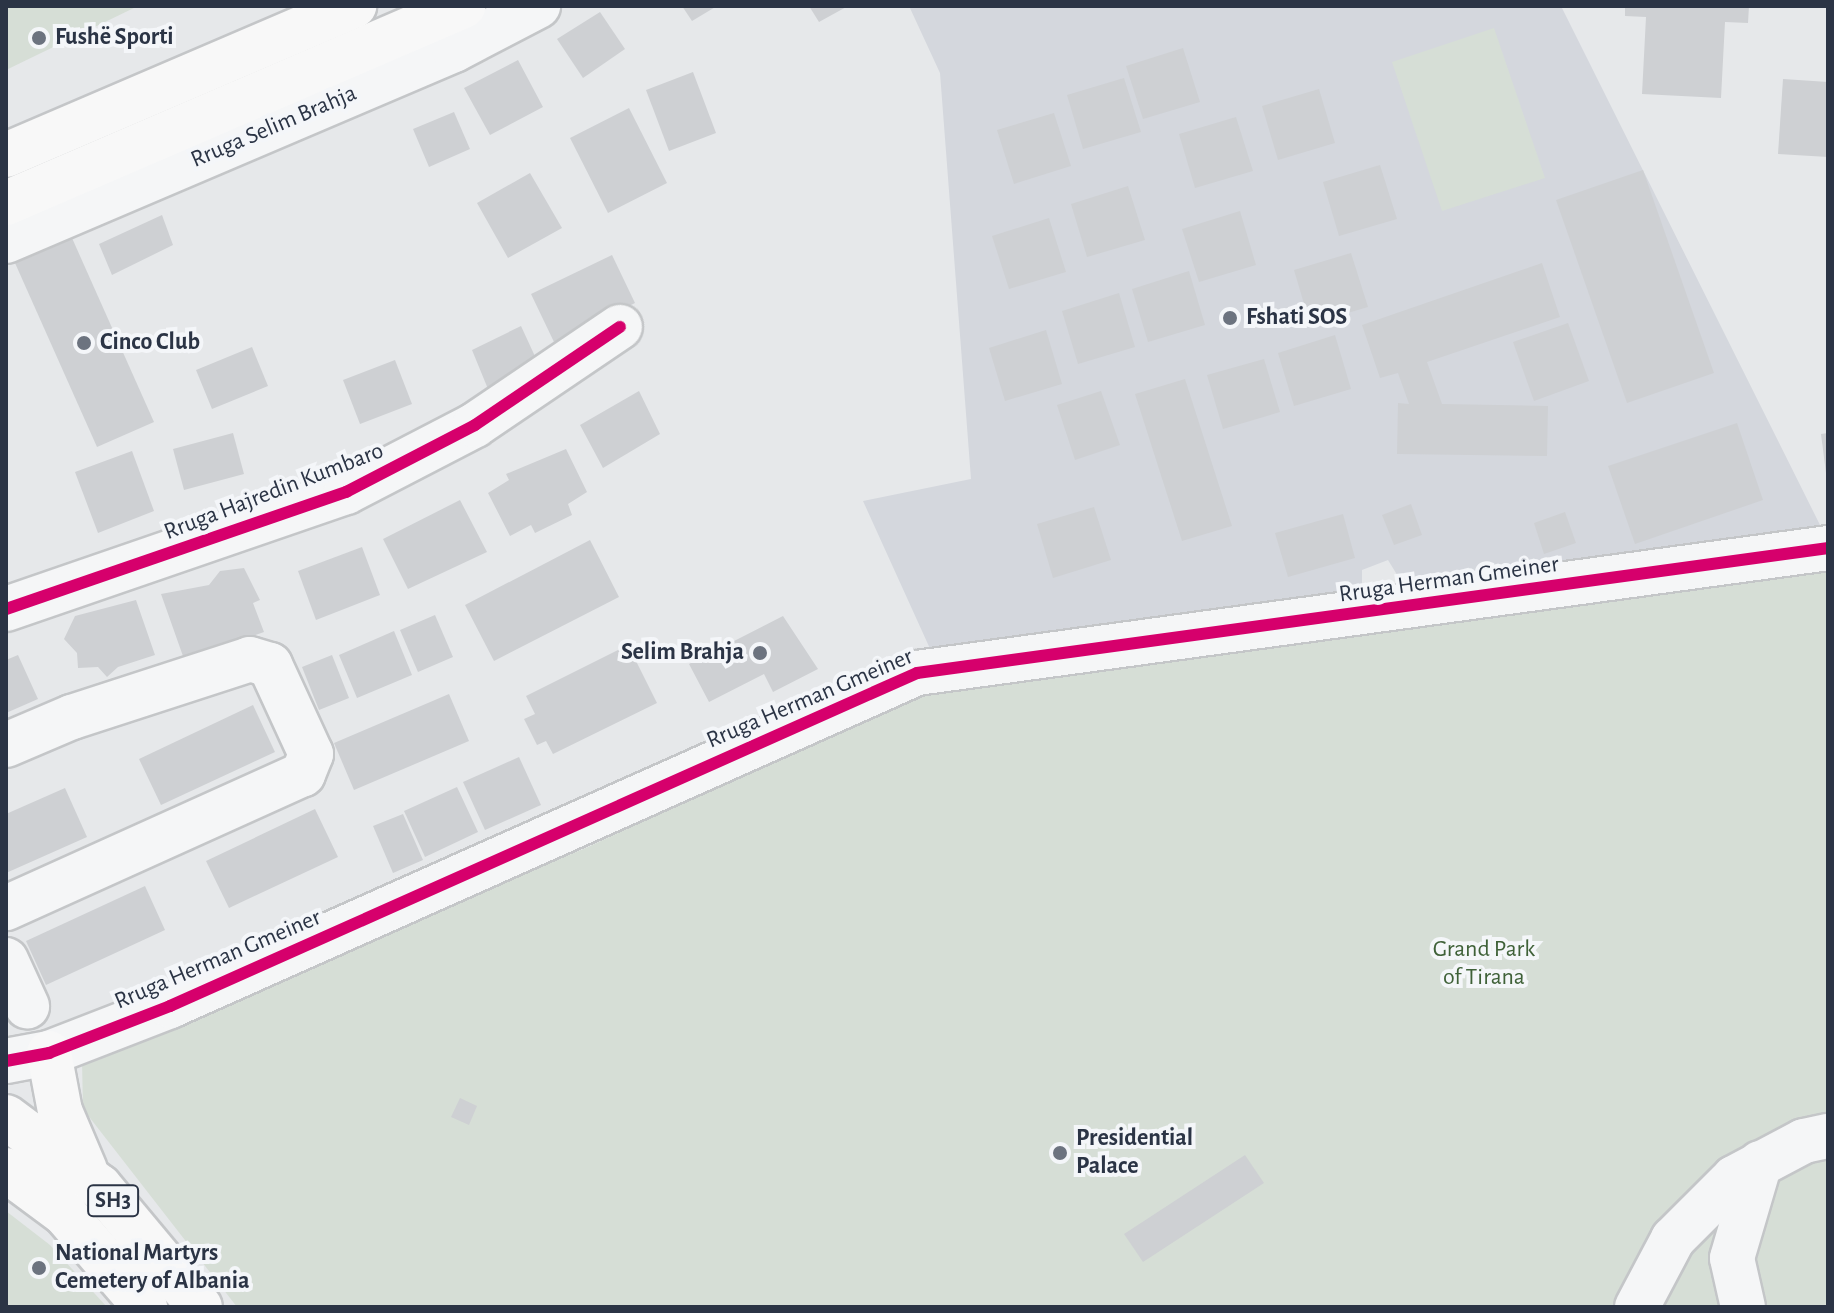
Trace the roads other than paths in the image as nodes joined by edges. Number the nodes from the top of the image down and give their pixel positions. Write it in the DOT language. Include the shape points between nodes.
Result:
graph roads {
  1 [pos="354,6"];
  2 [pos="463,6"];
  3 [pos="538,6"];
  4 [pos="6,155"];
  5 [pos="6,203"];
  6 [pos="6,241"];
  7 [pos="620,327"];
  8 [pos="1828,548"];
  9 [pos="6,609"];
  10 [pos="6,745"];
  11 [pos="6,908"];
  12 [pos="6,960"];
  13 [pos="27,1006"];
  14 [pos="49,1053"];
  15 [pos="6,1061"];
  16 [pos="6,1117"];
  17 [pos="1828,1136"];
  18 [pos="1760,1163"];
  19 [pos="6,1170"];
  20 [pos="87,1176"];
  21 [pos="1665,1251"];
  22 [pos="1733,1265"];
  23 [pos="145,1307"];
  24 [pos="200,1307"];
  25 [pos="1637,1307"];
  26 [pos="1743,1307"];
  1 -- 4 [label="main road"];
  2 -- 5 [label="main road, Rruga Selim Brahja"];
  3 -- 6 [label="street, Rruga Selim Brahja" via="454,50"];
  7 -- 9 [label="street, Rruga Hajredin Kumbaro" via="475,425 346,492"];
  8 -- 14 [label="street, Rruga Herman Gmeiner" via="917,673 441,889"];
  10 -- 11 [label="street" via="72,717 250,659 270,665 311,754 303,774"];
  12 -- 13 [label="street"];
  14 -- 15 [label="street, Rruga Herman Gmeiner"];
  14 -- 20 [label="main road" via="60,1111"];
  16 -- 20 [label="main road, SH3"];
  17 -- 18 [label="street"];
  18 -- 21 [label="street" via="1734,1178"];
  18 -- 22 [label="street" via="1734,1240"];
  19 -- 23 [label="main road, SH3" via="65,1214"];
  20 -- 24 [label="main road, SH3" via="133,1221"];
  21 -- 22 [label="street"];
  21 -- 25 [label="street"];
  22 -- 26 [label="street"];
}
